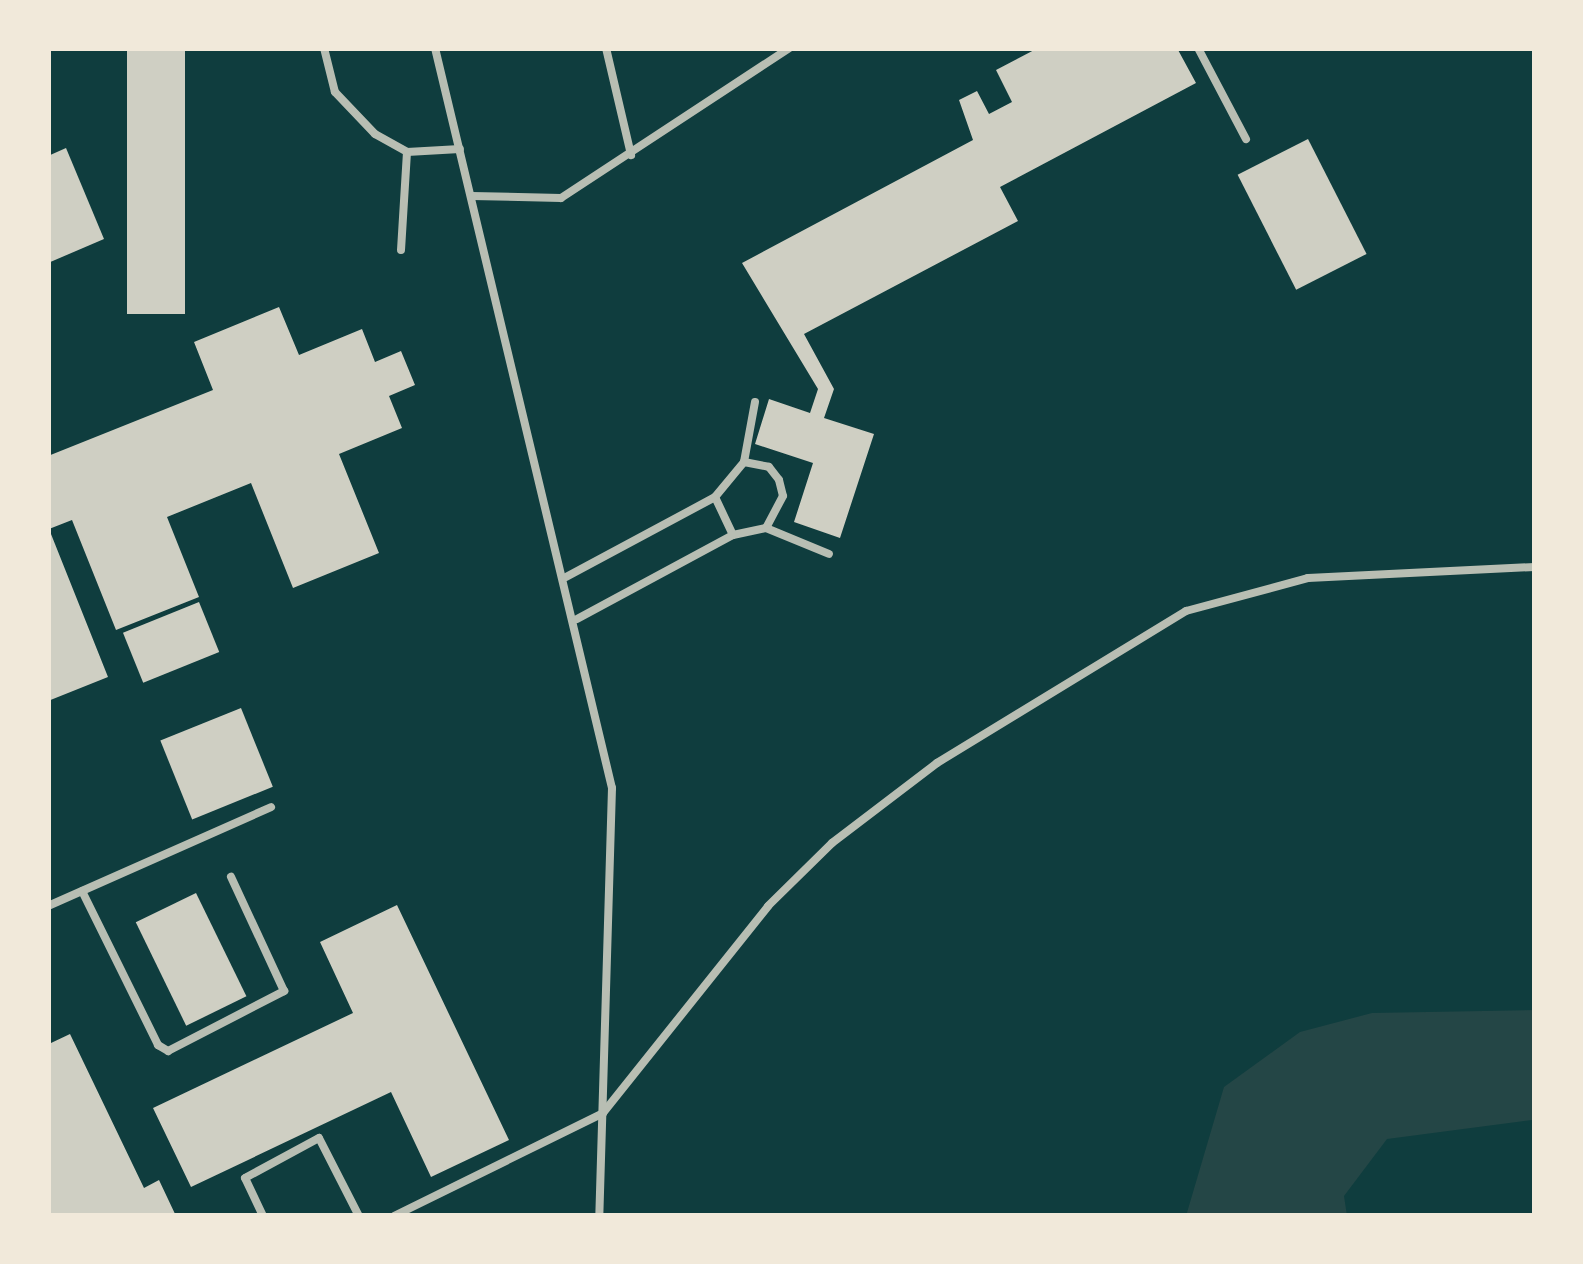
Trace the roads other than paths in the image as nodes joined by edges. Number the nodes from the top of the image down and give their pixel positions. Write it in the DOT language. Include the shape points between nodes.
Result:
graph roads {
  1 [pos="324,48"];
  2 [pos="435,48"];
  3 [pos="606,48"];
  4 [pos="789,48"];
  5 [pos="1198,48"];
  6 [pos="1246,139"];
  7 [pos="460,149"];
  8 [pos="407,152"];
  9 [pos="631,155"];
  10 [pos="472,196"];
  11 [pos="400,250"];
  12 [pos="754,402"];
  13 [pos="745,462"];
  14 [pos="716,497"];
  15 [pos="766,528"];
  16 [pos="733,535"];
  17 [pos="829,554"];
  18 [pos="1535,566"];
  19 [pos="566,577"];
  20 [pos="577,619"];
  21 [pos="271,807"];
  22 [pos="231,877"];
  23 [pos="82,891"];
  24 [pos="48,906"];
  25 [pos="603,1113"];
  26 [pos="263,1216"];
  27 [pos="359,1216"];
  28 [pos="394,1216"];
  29 [pos="599,1216"];
  1 -- 8 [label="lane" via="325,70 346,109"];
  2 -- 7 [label="lane"];
  3 -- 9 [label="lane"];
  4 -- 9 [label="lane"];
  5 -- 6 [label="lane"];
  7 -- 8 [label="lane"];
  7 -- 10 [label="lane"];
  8 -- 11 [label="lane"];
  9 -- 10 [label="lane" via="543,203"];
  10 -- 19 [label="lane"];
  12 -- 13 [label="lane"];
  13 -- 14 [label="lane"];
  13 -- 15 [label="lane" via="769,467 779,480 783,496"];
  14 -- 16 [label="lane"];
  14 -- 19 [label="lane"];
  15 -- 16 [label="lane"];
  15 -- 17 [label="lane"];
  16 -- 20 [label="lane"];
  18 -- 25 [label="lane" via="1308,578 1186,611 937,763 832,843 768,906"];
  19 -- 20 [label="lane"];
  20 -- 25 [label="lane" via="612,788"];
  21 -- 23 [label="lane"];
  22 -- 23 [label="lane" via="284,991 168,1051"];
  23 -- 24 [label="lane"];
  25 -- 28 [label="lane"];
  25 -- 29 [label="lane"];
  26 -- 27 [label="lane" via="245,1178 319,1138"];
}
